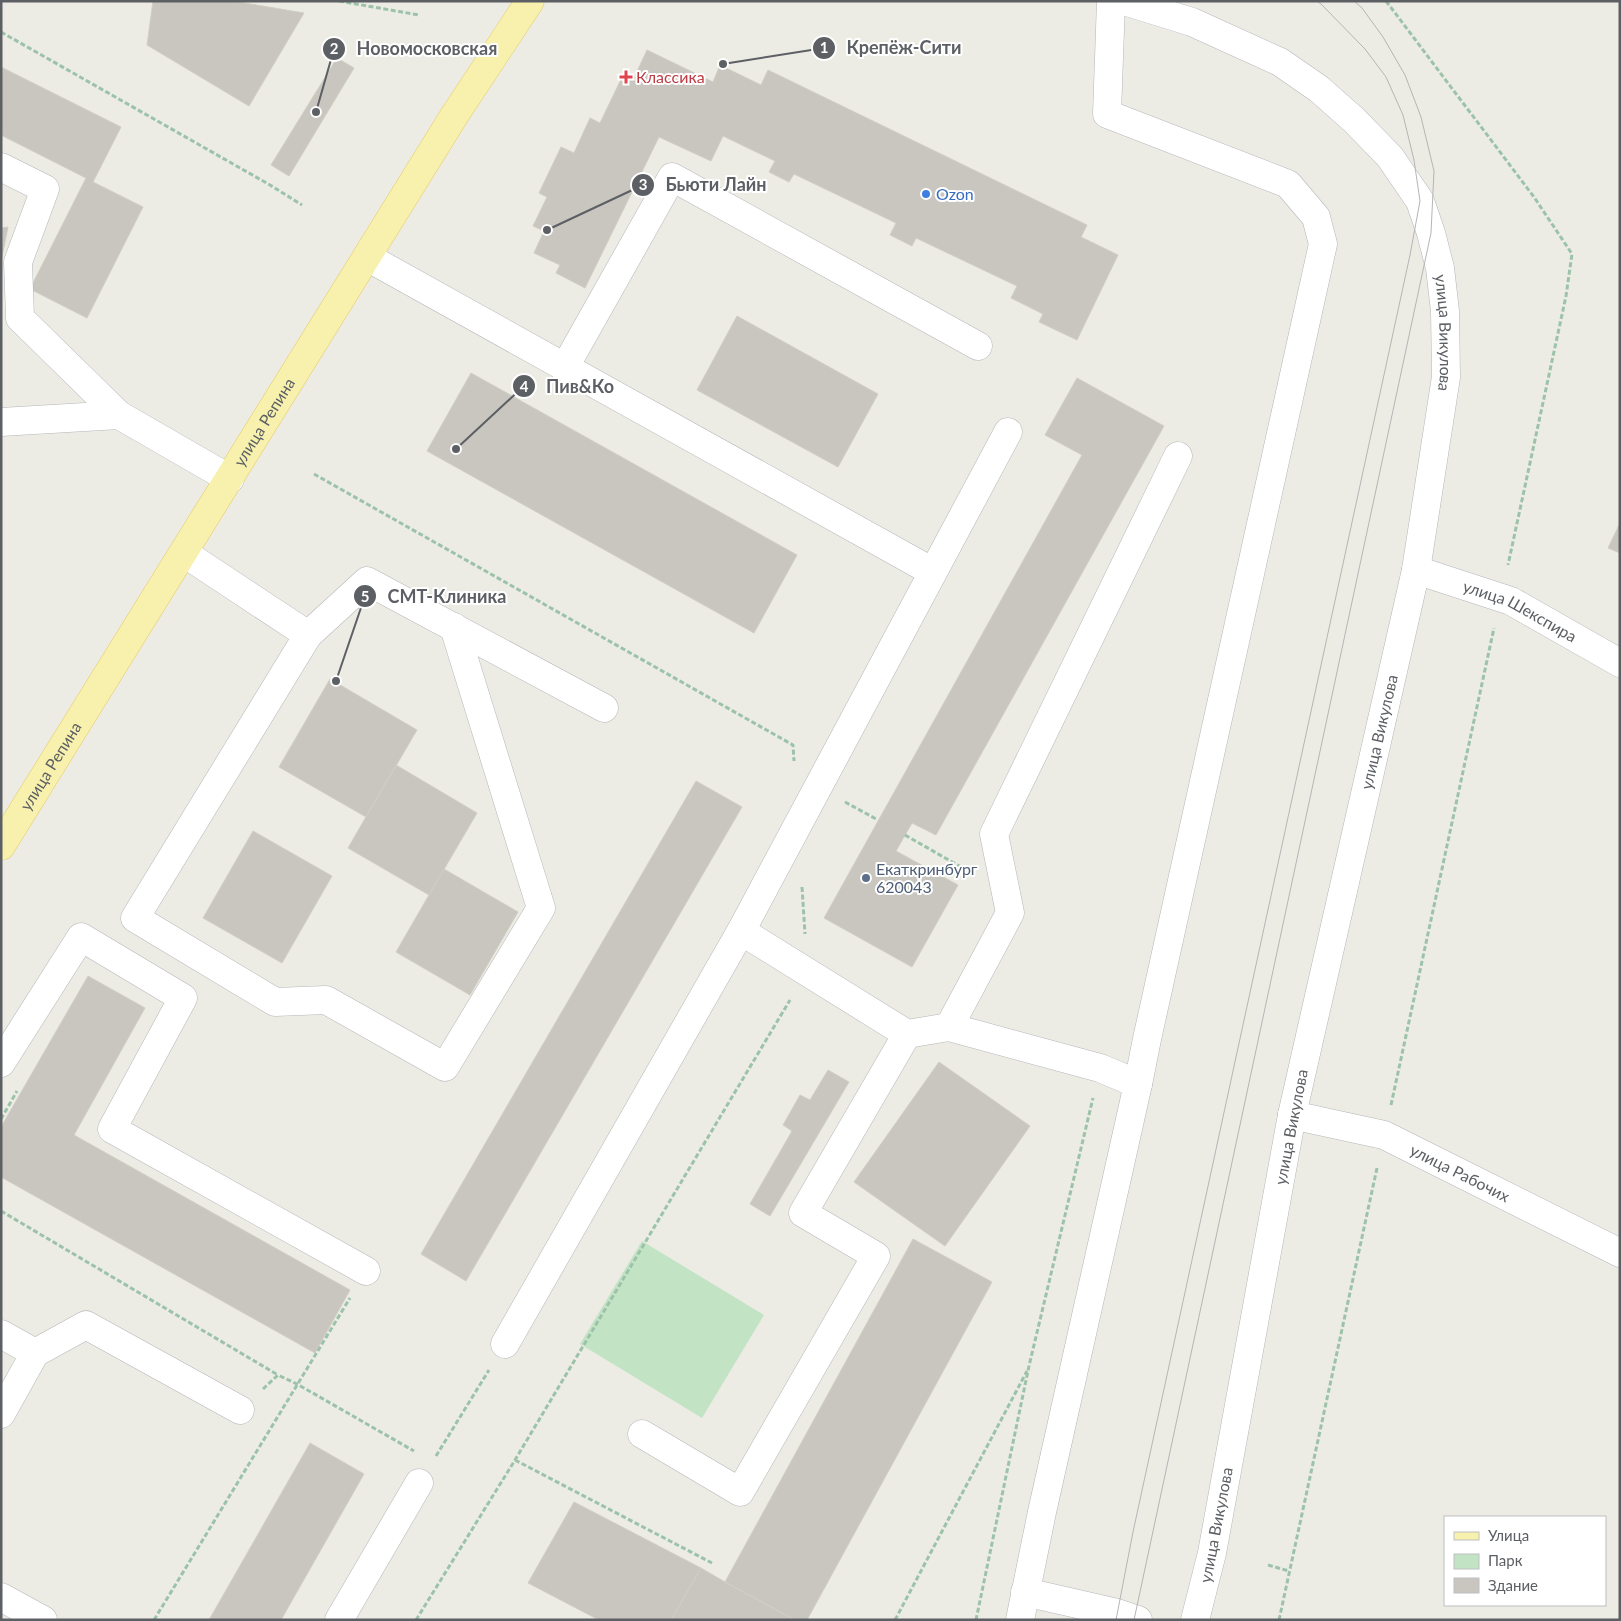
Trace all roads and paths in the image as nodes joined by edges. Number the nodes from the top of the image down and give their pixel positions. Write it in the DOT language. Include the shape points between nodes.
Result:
graph roads {
  1 [pos="339,1"];
  2 [pos="530,1"];
  3 [pos="1111,1"];
  4 [pos="1124,1"];
  5 [pos="1386,1"];
  6 [pos="419,15"];
  7 [pos="1,32"];
  8 [pos="1,167"];
  9 [pos="302,204"];
  10 [pos="367,257"];
  11 [pos="978,346"];
  12 [pos="565,367"];
  13 [pos="119,415"];
  14 [pos="1,422"];
  15 [pos="1008,432"];
  16 [pos="1178,456"];
  17 [pos="314,474"];
  18 [pos="230,479"];
  19 [pos="184,553"];
  20 [pos="1416,570"];
  21 [pos="933,572"];
  22 [pos="1501,598"];
  23 [pos="454,627"];
  24 [pos="308,635"];
  25 [pos="1620,662"];
  26 [pos="604,708"];
  27 [pos="794,762"];
  28 [pos="905,835"];
  29 [pos="1,846"];
  30 [pos="801,884"];
  31 [pos="1006,892"];
  32 [pos="741,931"];
  33 [pos="807,972"];
  34 [pos="949,1027"];
  35 [pos="907,1034"];
  36 [pos="1,1063"];
  37 [pos="1100,1068"];
  38 [pos="1138,1084"];
  39 [pos="1292,1115"];
  40 [pos="1,1212"];
  41 [pos="1620,1253"];
  42 [pos="366,1271"];
  43 [pos="1,1334"];
  44 [pos="505,1344"];
  45 [pos="35,1353"];
  46 [pos="1029,1366"];
  47 [pos="278,1375"];
  48 [pos="298,1384"];
  49 [pos="240,1410"];
  50 [pos="1,1414"];
  51 [pos="642,1434"];
  52 [pos="515,1460"];
  53 [pos="425,1472"];
  54 [pos="712,1563"];
  55 [pos="1268,1565"];
  56 [pos="1290,1571"];
  57 [pos="1025,1592"];
  58 [pos="1,1597"];
  59 [pos="42,1620"];
  60 [pos="154,1620"];
  61 [pos="339,1620"];
  62 [pos="416,1620"];
  63 [pos="895,1620"];
  64 [pos="976,1620"];
  65 [pos="1020,1620"];
  66 [pos="1138,1620"];
  67 [pos="1195,1620"];
  1 -- 6 [label="path"];
  2 -- 10 [label="main road, улица Репина"];
  3 -- 38 [label="street" via="1108,114 1288,184 1316,217 1323,244"];
  4 -- 20 [label="street, улица Викулова" via="1192,22 1280,62 1319,89 1354,120 1390,157 1420,201 1440,268 1446,311 1446,377"];
  5 -- 22 [label="path" via="1534,198 1572,254 1566,296"];
  7 -- 9 [label="path"];
  8 -- 13 [label="street" via="45,189 18,262 20,318"];
  10 -- 12 [label="street"];
  10 -- 18 [label="main road, улица Репина"];
  11 -- 12 [label="street" via="672,177"];
  12 -- 21 [label="street"];
  13 -- 14 [label="street"];
  13 -- 18 [label="street"];
  15 -- 21 [label="street"];
  16 -- 31 [label="street" via="994,834"];
  17 -- 27 [label="path" via="793,745"];
  18 -- 19 [label="main road, улица Репина"];
  19 -- 24 [label="street"];
  19 -- 29 [label="main road, улица Репина"];
  20 -- 22 [label="street, улица Шекспира"];
  20 -- 39 [label="street, улица Викулова"];
  21 -- 32 [label="street"];
  22 -- 25 [label="street, улица Шекспира"];
  23 -- 24 [label="street" via="367,581"];
  23 -- 24 [label="street" via="541,908 445,1067 326,1000 275,1002 134,918"];
  23 -- 26 [label="street"];
  28 -- 31 [label="path"];
  30 -- 33 [label="path"];
  31 -- 34 [label="street" via="1010,913"];
  32 -- 33 [label="street"];
  32 -- 44 [label="street"];
  33 -- 35 [label="street"];
  33 -- 52 [label="path"];
  34 -- 35 [label="street"];
  34 -- 37 [label="street"];
  35 -- 51 [label="street" via="803,1213 876,1256 740,1492"];
  36 -- 42 [label="street" via="81,937 183,998 112,1129"];
  37 -- 38 [label="street"];
  37 -- 46 [label="path"];
  38 -- 57 [label="street"];
  39 -- 41 [label="street, улица Рабочих" via="1384,1135"];
  39 -- 67 [label="street, улица Викулова" via="1212,1553"];
  40 -- 47 [label="path"];
  42 -- 48 [label="path"];
  43 -- 45 [label="street"];
  44 -- 53 [label="path"];
  45 -- 49 [label="street" via="86,1325"];
  45 -- 50 [label="street"];
  46 -- 63 [label="path"];
  46 -- 64 [label="path"];
  47 -- 48 [label="path"];
  47 -- 49 [label="path"];
  48 -- 53 [label="path"];
  48 -- 60 [label="path"];
  52 -- 54 [label="path"];
  52 -- 62 [label="path"];
  53 -- 61 [label="street"];
  55 -- 56 [label="path"];
  57 -- 65 [label="street"];
  57 -- 66 [label="street"];
  58 -- 59 [label="street"];
}
